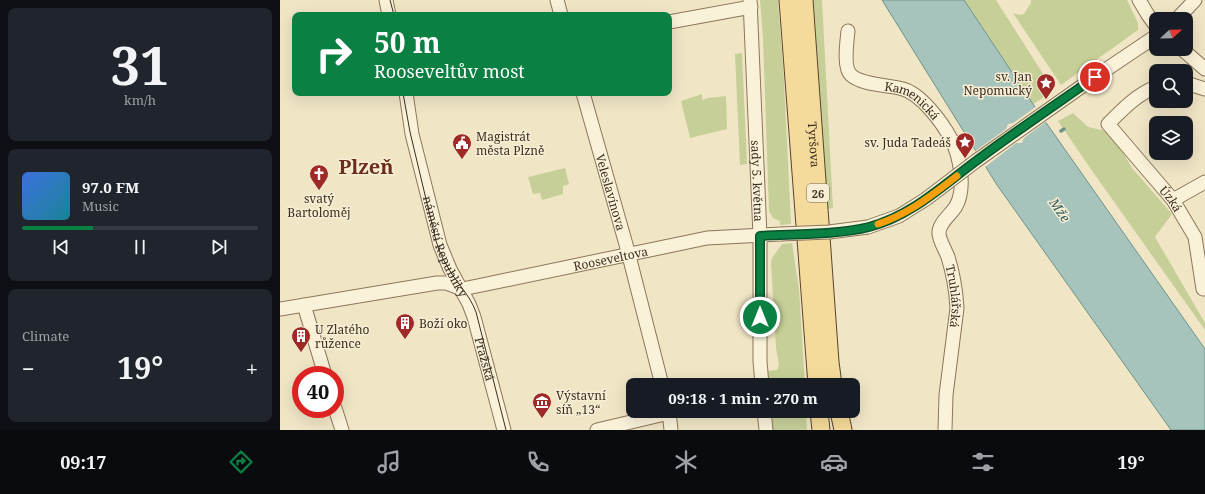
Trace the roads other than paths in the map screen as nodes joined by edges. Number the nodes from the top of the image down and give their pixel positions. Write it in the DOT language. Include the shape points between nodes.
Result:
graph roads {
  1 [pos="386,0"];
  2 [pos="557,0"];
  3 [pos="788,0"];
  4 [pos="804,0"];
  5 [pos="1139,0"];
  6 [pos="1195,0"];
  7 [pos="750,4"];
  8 [pos="388,12"];
  9 [pos="560,12"];
  10 [pos="1183,12"];
  11 [pos="1149,16"];
  12 [pos="672,21"];
  13 [pos="848,31"];
  14 [pos="1149,41"];
  15 [pos="1190,56"];
  16 [pos="1205,69"];
  17 [pos="1193,86"];
  18 [pos="1149,90"];
  19 [pos="1205,90"];
  20 [pos="406,96"];
  21 [pos="584,96"];
  22 [pos="1205,182"];
  23 [pos="961,195"];
  24 [pos="1173,200"];
  25 [pos="760,236"];
  26 [pos="629,255"];
  27 [pos="462,289"];
  28 [pos="1203,289"];
  29 [pos="304,305"];
  30 [pos="280,309"];
  31 [pos="322,366"];
  32 [pos="660,378"];
  33 [pos="762,378"];
  34 [pos="816,378"];
  35 [pos="832,378"];
  36 [pos="338,418"];
  37 [pos="645,418"];
  38 [pos="670,418"];
  39 [pos="765,418"];
  40 [pos="820,418"];
  41 [pos="840,418"];
  42 [pos="342,430"];
  43 [pos="504,430"];
  44 [pos="597,430"];
  45 [pos="671,430"];
  46 [pos="766,430"];
  47 [pos="821,430"];
  48 [pos="842,430"];
  49 [pos="945,430"];
  1 -- 8 [label="street"];
  2 -- 9 [label="street"];
  3 -- 34 [label="main road, Tyršova / 26"];
  4 -- 35 [label="main road, Tyršova / 26"];
  5 -- 11 [label="street"];
  6 -- 10 [label="street"];
  7 -- 12 [label="street"];
  7 -- 25 [label="street, sady 5. května"];
  13 -- 23 [label="street, Kamenická" via="846,68 850,75 882,86 904,89 917,95 941,123 952,140 958,159"];
  14 -- 25 [label="street, Rooseveltova, bridge" via="899,216 855,229"];
  15 -- 16 [label="street"];
  17 -- 19 [label="street"];
  18 -- 24 [label="street, Úzká" via="1108,124"];
  20 -- 27 [label="street, náměstí Republiky" via="412,134 440,245"];
  21 -- 26 [label="street, Veleslavínova"];
  22 -- 24 [label="street"];
  23 -- 49 [label="street, Truhlářská" via="939,233 948,257 957,308 946,395"];
  24 -- 28 [label="street, Úzká" via="1195,237"];
  25 -- 26 [label="street, Rooseveltova" via="707,238"];
  25 -- 33 [label="street, sady 5. května"];
  26 -- 27 [label="street, Rooseveltova"];
  26 -- 32 [label="street, Veleslavínova"];
  27 -- 29 [label="street, náměstí Republiky" via="446,283 437,283"];
  27 -- 43 [label="street, Pražská" via="474,317"];
  29 -- 30 [label="street, náměstí Republiky"];
  29 -- 31 [label="street"];
  36 -- 42 [label="street"];
  37 -- 44 [label="street"];
  38 -- 45 [label="street"];
  39 -- 46 [label="street"];
  40 -- 47 [label="main road"];
  41 -- 48 [label="main road"];
}
